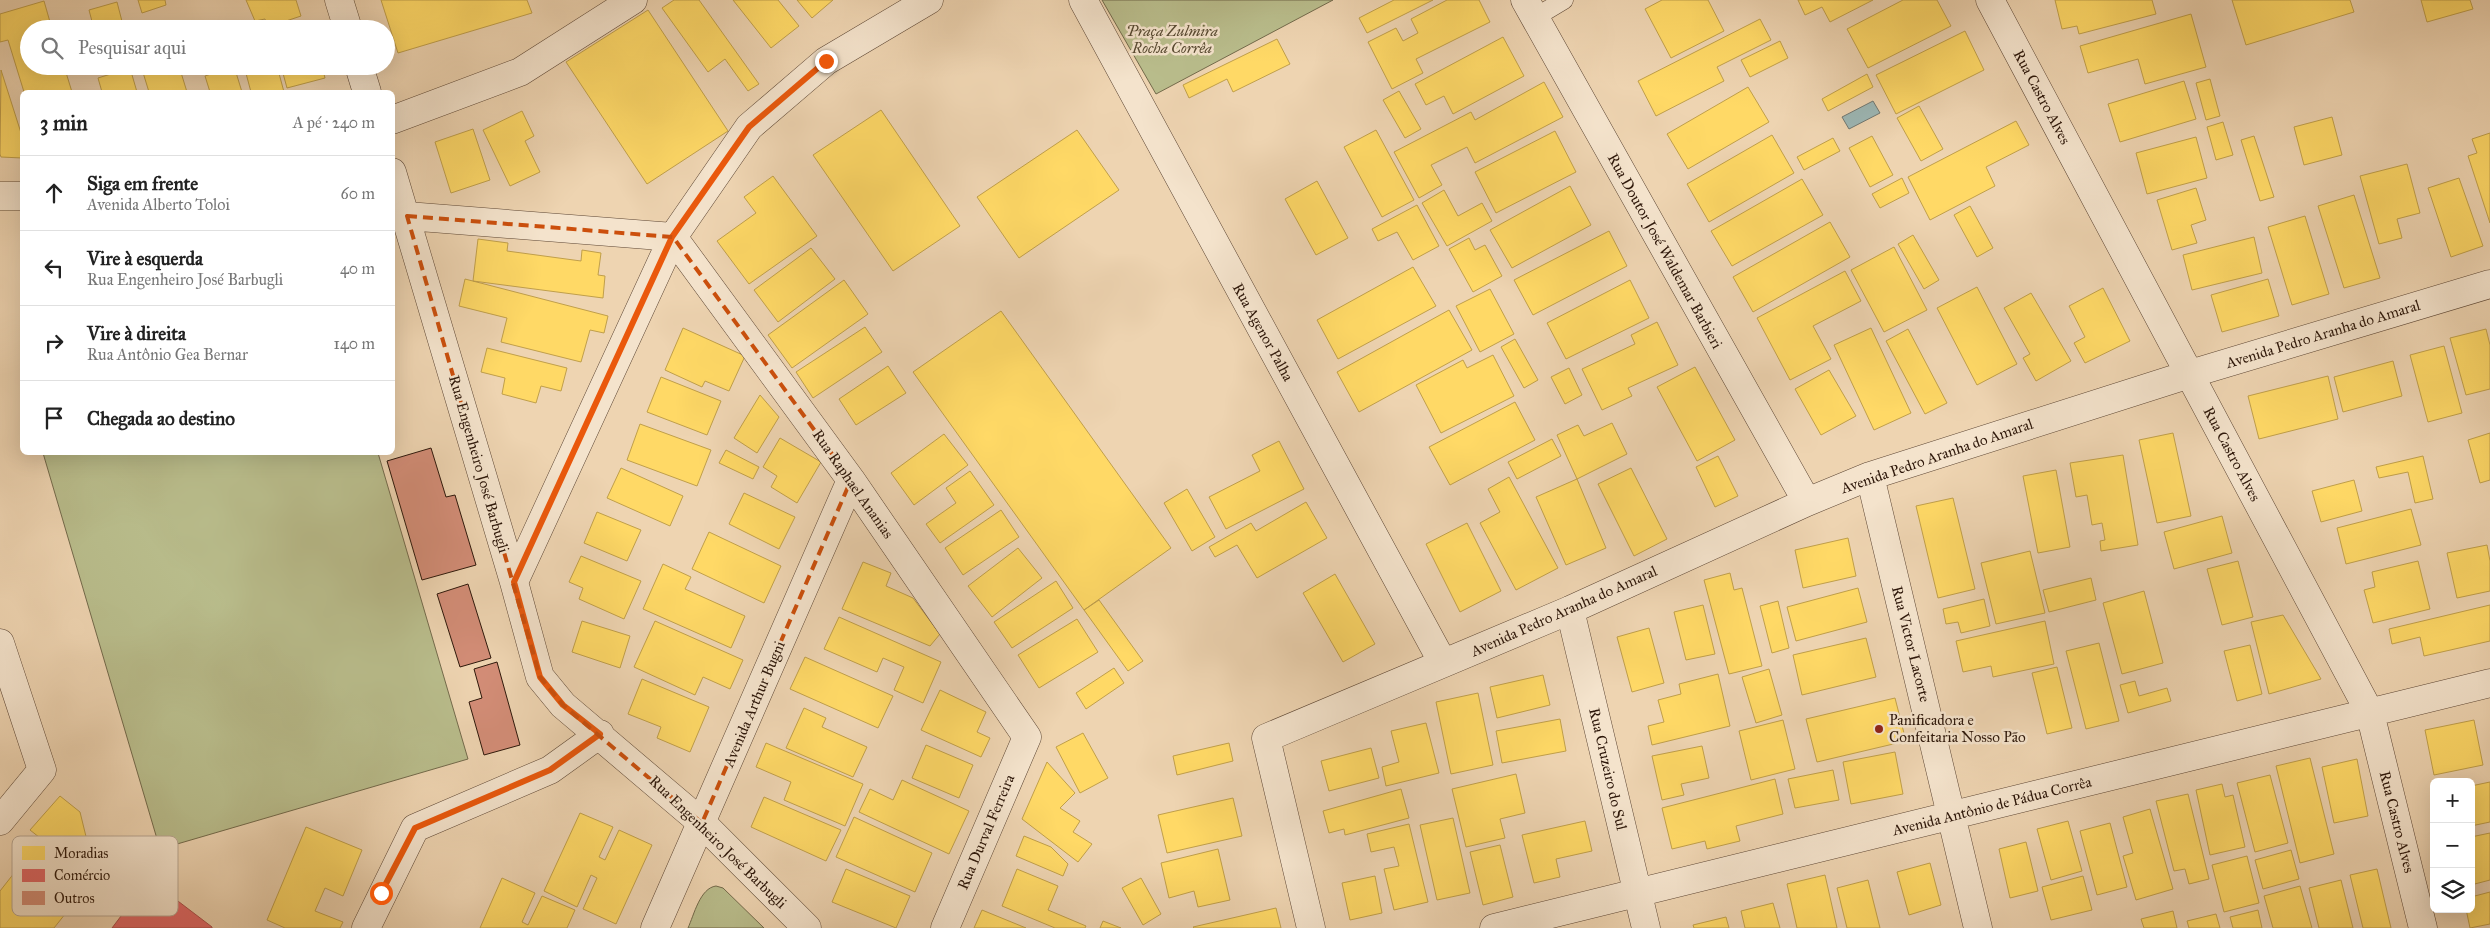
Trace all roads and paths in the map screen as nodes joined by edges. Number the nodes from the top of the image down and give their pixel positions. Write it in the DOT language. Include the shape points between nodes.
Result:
graph roads {
  1 [pos="340,0"];
  2 [pos="632,0"];
  3 [pos="929,0"];
  4 [pos="1083,0"];
  5 [pos="1564,0"];
  6 [pos="1990,0"];
  7 [pos="1529,9"];
  8 [pos="346,20"];
  9 [pos="362,75"];
  10 [pos="366,90"];
  11 [pos="395,119"];
  12 [pos="395,181"];
  13 [pos="0,196"];
  14 [pos="20,196"];
  15 [pos="407,216"];
  16 [pos="672,237"];
  17 [pos="2490,284"];
  18 [pos="2190,374"];
  19 [pos="1870,476"];
  20 [pos="851,480"];
  21 [pos="1807,502"];
  22 [pos="514,582"];
  23 [pos="1570,610"];
  24 [pos="0,643"];
  25 [pos="1443,663"];
  26 [pos="2490,683"];
  27 [pos="2370,713"];
  28 [pos="600,734"];
  29 [pos="1027,737"];
  30 [pos="1953,816"];
  31 [pos="0,821"];
  32 [pos="702,823"];
  33 [pos="1637,893"];
  34 [pos="366,928"];
  35 [pos="655,928"];
  36 [pos="807,928"];
  37 [pos="945,928"];
  38 [pos="1311,928"];
  39 [pos="1494,928"];
  40 [pos="1646,928"];
  41 [pos="1978,928"];
  42 [pos="2423,928"];
  1 -- 8 [label="street"];
  2 -- 11 [label="street" via="520,72"];
  3 -- 16 [label="street" via="826,61 749,127"];
  4 -- 25 [label="street, Rua Agenor Palha"];
  5 -- 7 [label="lane"];
  6 -- 18 [label="street, Rua Castro Alves"];
  7 -- 21 [label="street, Rua Doutor José Waldemar Barbieri"];
  9 -- 10 [label="street"];
  12 -- 15 [label="street, Rua Engenheiro José Barbugli"];
  13 -- 14 [label="street"];
  15 -- 16 [label="street"];
  15 -- 22 [label="street, Rua Engenheiro José Barbugli"];
  16 -- 20 [label="street, Rua Raphael Ananias"];
  16 -- 22 [label="street"];
  17 -- 18 [label="street, Avenida Pedro Aranha do Amaral"];
  18 -- 19 [label="street, Avenida Pedro Aranha do Amaral"];
  18 -- 27 [label="street, Rua Castro Alves"];
  19 -- 21 [label="street, Avenida Pedro Aranha do Amaral"];
  19 -- 30 [label="street, Rua Victor Lacorte"];
  20 -- 29 [label="street, Rua Raphael Ananias"];
  20 -- 32 [label="street, Avenida Arthur Bugni"];
  21 -- 23 [label="street, Avenida Pedro Aranha do Amaral"];
  22 -- 28 [label="street, Rua Engenheiro José Barbugli" via="540,677 563,705"];
  23 -- 25 [label="street, Avenida Pedro Aranha do Amaral"];
  23 -- 33 [label="street, Rua Cruzeiro do Sul"];
  24 -- 31 [label="street" via="42,770"];
  25 -- 38 [label="street, Avenida Pedro Aranha do Amaral" via="1266,738"];
  26 -- 27 [label="street, Avenida Antônio de Pádua Corrêa"];
  27 -- 30 [label="street, Avenida Antônio de Pádua Corrêa"];
  27 -- 42 [label="street, Rua Castro Alves"];
  28 -- 32 [label="street, Rua Engenheiro José Barbugli"];
  28 -- 34 [label="street" via="550,770 415,828"];
  29 -- 37 [label="street, Rua Durval Ferreira"];
  30 -- 33 [label="street, Avenida Antônio de Pádua Corrêa"];
  30 -- 41 [label="street, Rua Victor Lacorte"];
  32 -- 35 [label="street, Avenida Arthur Bugni"];
  32 -- 36 [label="street, Rua Engenheiro José Barbugli"];
  33 -- 39 [label="street, Avenida Antônio de Pádua Corrêa"];
  33 -- 40 [label="street, Rua Cruzeiro do Sul"];
}
